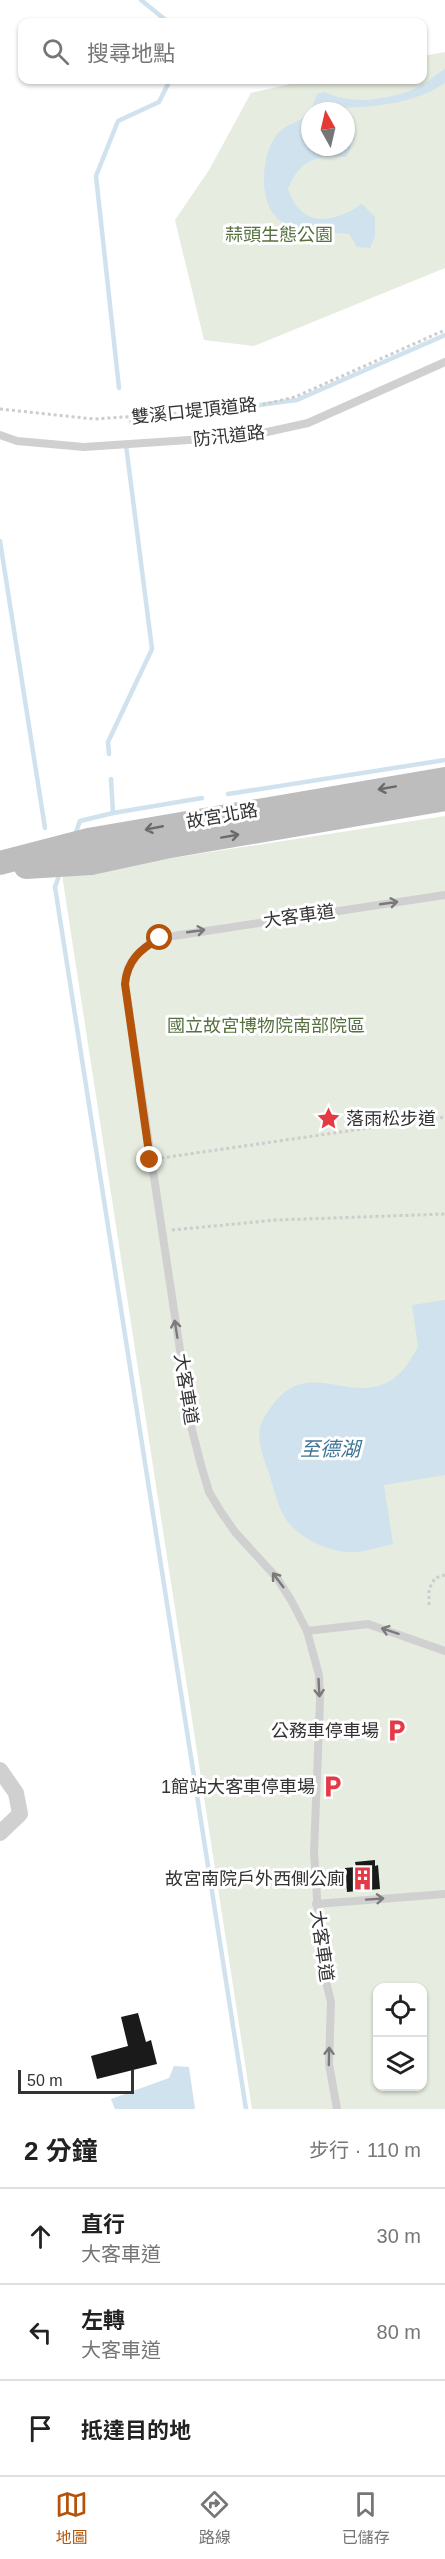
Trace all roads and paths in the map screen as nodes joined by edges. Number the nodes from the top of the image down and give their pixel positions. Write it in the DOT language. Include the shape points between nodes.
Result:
graph roads {
  1 [pos="445,330"];
  2 [pos="445,362"];
  3 [pos="0,409"];
  4 [pos="0,435"];
  5 [pos="445,778"];
  6 [pos="445,799"];
  7 [pos="0,863"];
  8 [pos="0,868"];
  9 [pos="445,895"];
  10 [pos="445,1117"];
  11 [pos="150,1160"];
  12 [pos="445,1214"];
  13 [pos="161,1232"];
  14 [pos="445,1575"];
  15 [pos="429,1605"];
  16 [pos="307,1631"];
  17 [pos="445,1651"];
  18 [pos="0,1770"];
  19 [pos="0,1833"];
  20 [pos="445,1894"];
  21 [pos="316,1904"];
  22 [pos="337,2109"];
  1 -- 3 [label="path, 雙溪口堤頂道路" via="295,397 243,409 94,420"];
  2 -- 4 [label="lane, 防汛道路" via="308,423 249,436 84,447 16,441"];
  5 -- 7 [label="street, 故宮北路, one-way" via="88,840"];
  8 -- 6 [label="street, 故宮北路, one-way" via="91,863"];
  11 -- 9 [label="lane, 大客車道, one-way" via="125,984 126,971 144,946 184,933"];
  10 -- 11 [label="path"];
  11 -- 13 [label="lane, 大客車道"];
  12 -- 13 [label="path" via="276,1220"];
  16 -- 13 [label="lane, 大客車道, one-way" via="277,1578 235,1532 209,1492 192,1430"];
  14 -- 15 [label="path" via="435,1578 429,1589"];
  17 -- 16 [label="lane, one-way" via="368,1624"];
  16 -- 21 [label="lane, 大客車道, one-way" via="319,1675 320,1701 314,1851"];
  18 -- 19 [label="street" via="16,1793 20,1814"];
  21 -- 20 [label="lane, one-way"];
  22 -- 21 [label="lane, 大客車道, one-way" via="329,2064 331,2002 321,1961"];
}
